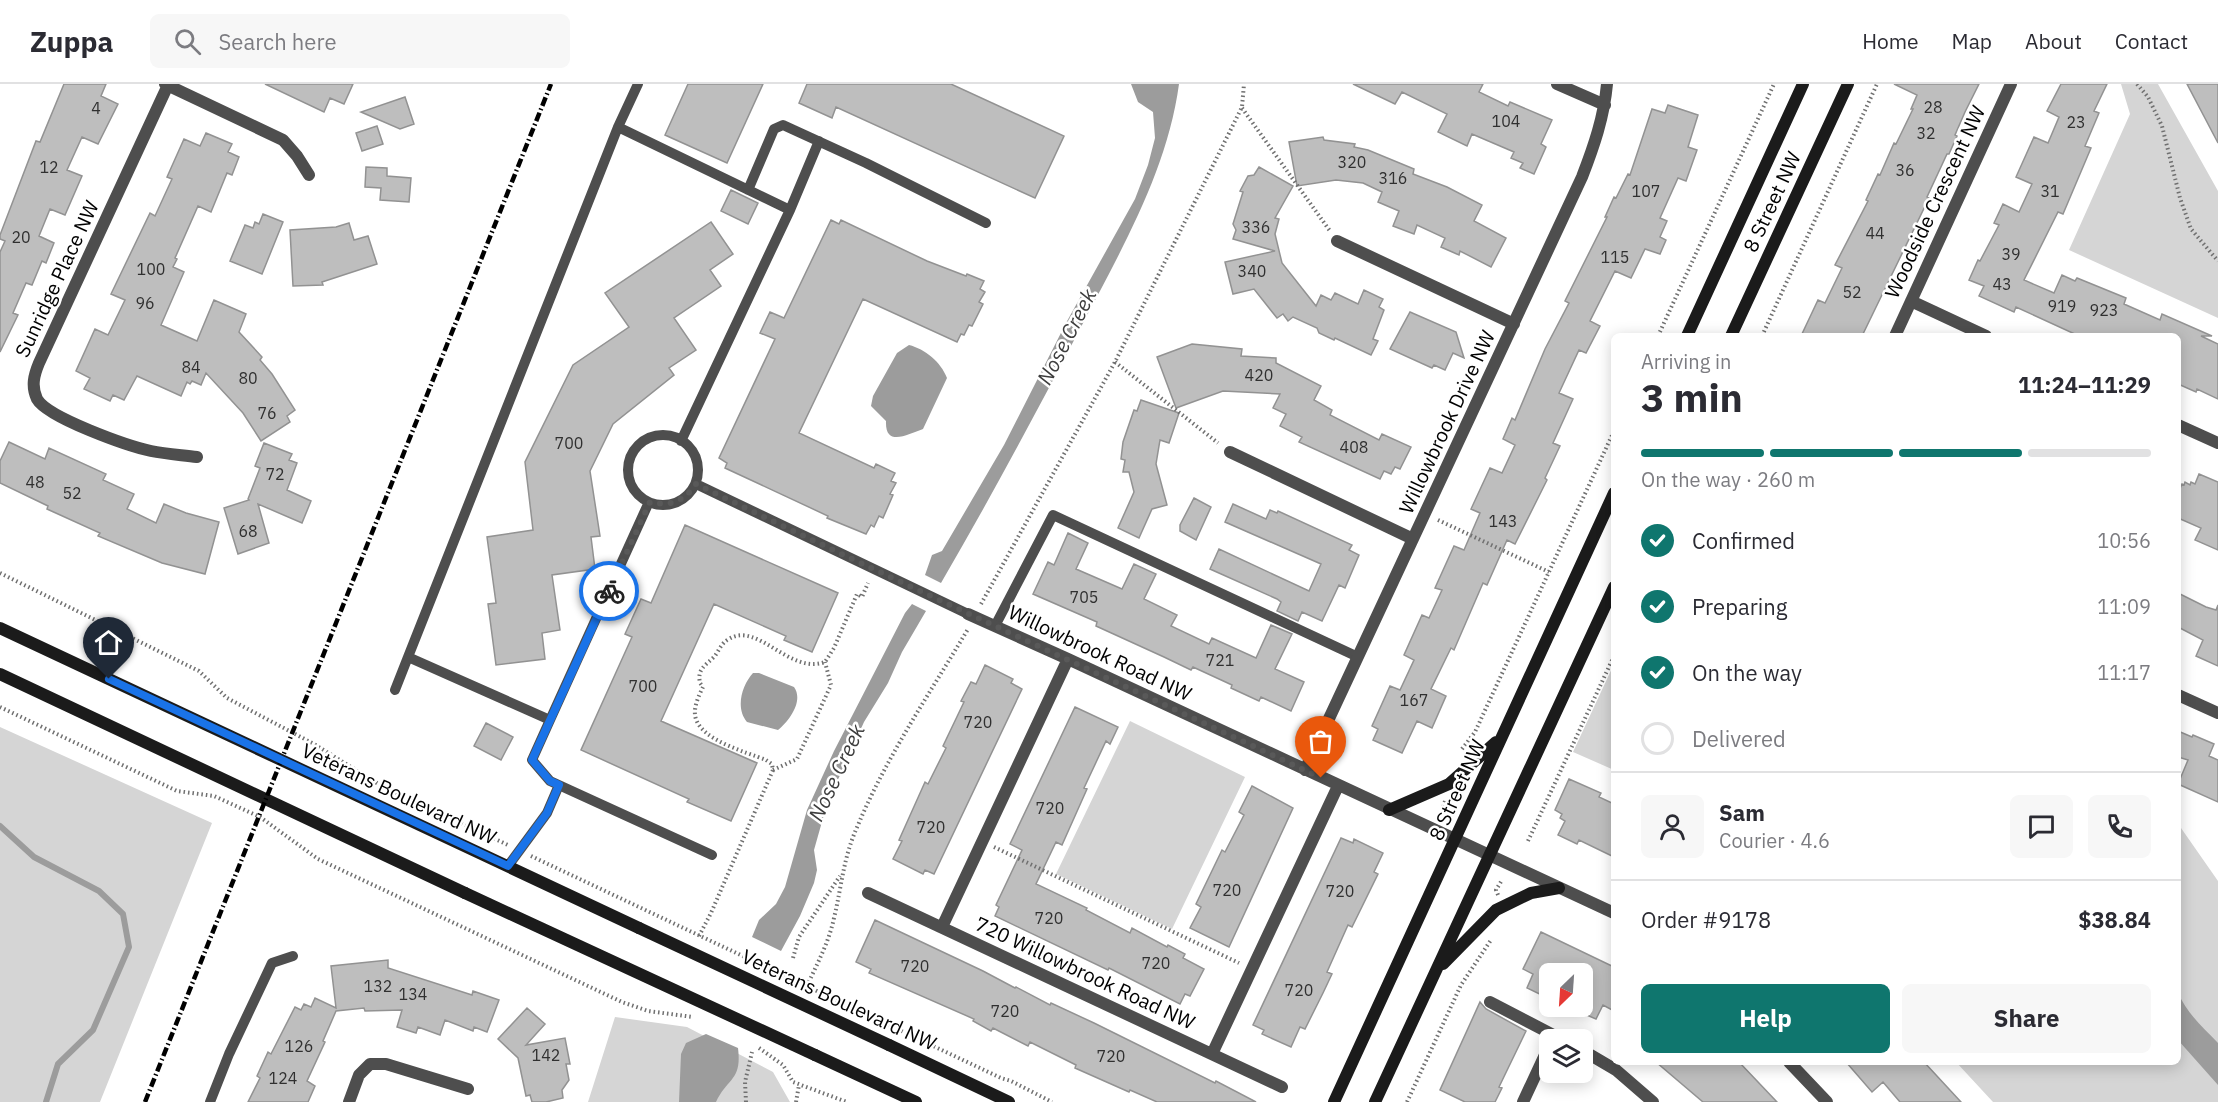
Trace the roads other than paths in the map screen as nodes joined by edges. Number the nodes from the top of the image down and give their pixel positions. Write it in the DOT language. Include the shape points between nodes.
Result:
graph roads {
  1 [pos="638,84"];
  2 [pos="1557,84"];
  3 [pos="1607,84"];
  4 [pos="1803,84"];
  5 [pos="1848,84"];
  6 [pos="2011,84"];
  7 [pos="166,85"];
  8 [pos="1605,105"];
  9 [pos="618,127"];
  10 [pos="819,141"];
  11 [pos="309,175"];
  12 [pos="748,190"];
  13 [pos="790,210"];
  14 [pos="986,223"];
  15 [pos="1337,241"];
  16 [pos="1911,301"];
  17 [pos="1514,324"];
  18 [pos="1688,333"];
  19 [pos="1732,333"];
  20 [pos="1896,333"];
  21 [pos="1980,333"];
  22 [pos="2181,426"];
  23 [pos="681,441"];
  24 [pos="2218,443"];
  25 [pos="1230,453"];
  26 [pos="197,457"];
  27 [pos="696,484"];
  28 [pos="1611,500"];
  29 [pos="650,502"];
  30 [pos="1413,539"];
  31 [pos="1611,593"];
  32 [pos="971,616"];
  33 [pos="995,626"];
  34 [pos="0,628"];
  35 [pos="408,657"];
  36 [pos="1358,657"];
  37 [pos="1068,659"];
  38 [pos="0,674"];
  39 [pos="395,690"];
  40 [pos="2181,696"];
  41 [pos="2218,713"];
  42 [pos="550,720"];
  43 [pos="1502,737"];
  44 [pos="1305,770"];
  45 [pos="559,785"];
  46 [pos="1338,786"];
  47 [pos="1389,810"];
  48 [pos="1455,840"];
  49 [pos="712,855"];
  50 [pos="1489,855"];
  51 [pos="508,866"];
  52 [pos="1559,888"];
  53 [pos="868,893"];
  54 [pos="1611,912"];
  55 [pos="942,927"];
  56 [pos="292,956"];
  57 [pos="1436,971"];
  58 [pos="1491,1002"];
  59 [pos="1539,1030"];
  60 [pos="1212,1054"];
  61 [pos="1593,1056"];
  62 [pos="1792,1065"];
  63 [pos="1539,1071"];
  64 [pos="1282,1087"];
  65 [pos="468,1089"];
  66 [pos="1334,1100"];
  67 [pos="210,1102"];
  68 [pos="349,1102"];
  69 [pos="916,1102"];
  70 [pos="1009,1102"];
  71 [pos="1375,1102"];
  72 [pos="1523,1102"];
  73 [pos="1653,1102"];
  74 [pos="1827,1102"];
  1 -- 9 [label="lane"];
  2 -- 8 [label="street"];
  3 -- 8 [label="street, Willowbrook Drive NW"];
  4 -- 18 [label="main road, 8 Street NW"];
  5 -- 19 [label="main road, 8 Street NW"];
  6 -- 16 [label="street, Woodside Crescent NW"];
  7 -- 11 [label="street" via="283,140"];
  7 -- 26 [label="street, Sunridge Place NW" via="39,363 34,388 47,410 110,439 152,451"];
  8 -- 17 [label="street, Willowbrook Drive NW" via="1582,177"];
  9 -- 12 [label="lane"];
  9 -- 35 [label="lane"];
  10 -- 12 [label="lane" via="783,125 774,129"];
  10 -- 13 [label="lane"];
  10 -- 14 [label="lane"];
  12 -- 13 [label="lane"];
  13 -- 23 [label="lane"];
  15 -- 17 [label="street"];
  16 -- 20 [label="street, Woodside Crescent NW"];
  16 -- 21 [label="street"];
  17 -- 30 [label="street, Willowbrook Drive NW"];
  22 -- 24 [label="street"];
  23 -- 27 [label="lane" via="696,457"];
  23 -- 29 [label="lane" via="663,435 650,437 631,456 631,483 638,495"];
  25 -- 30 [label="street"];
  27 -- 29 [label="lane" via="676,502"];
  27 -- 32 [label="lane, Willowbrook Road NW"];
  28 -- 43 [label="main road, 8 Street NW"];
  29 -- 42 [label="lane"];
  30 -- 36 [label="street, Willowbrook Drive NW"];
  31 -- 50 [label="main road"];
  32 -- 33 [label="street, Willowbrook Road NW"];
  33 -- 36 [label="lane" via="1053,515"];
  33 -- 37 [label="street, Willowbrook Road NW"];
  34 -- 51 [label="main road, Veterans Boulevard NW"];
  35 -- 39 [label="lane"];
  35 -- 42 [label="lane"];
  36 -- 44 [label="street, Willowbrook Drive NW"];
  37 -- 44 [label="street, Willowbrook Road NW"];
  37 -- 55 [label="street, 720 Willowbrook Road NW"];
  38 -- 69 [label="main road, bridge"];
  40 -- 41 [label="street"];
  42 -- 45 [label="lane" via="532,760 550,781"];
  43 -- 47 [label="main road" via="1449,784"];
  43 -- 48 [label="main road, 8 Street NW"];
  44 -- 46 [label="street, Willowbrook Road NW"];
  45 -- 49 [label="lane"];
  45 -- 51 [label="lane" via="547,813"];
  46 -- 47 [label="street, Willowbrook Road NW"];
  46 -- 60 [label="street, 720 Willowbrook Road NW"];
  47 -- 48 [label="street, Willowbrook Road NW"];
  48 -- 50 [label="street, Willowbrook Road NW"];
  48 -- 66 [label="main road, 8 Street NW"];
  50 -- 52 [label="street, Willowbrook Road NW"];
  50 -- 57 [label="main road"];
  51 -- 70 [label="main road, Veterans Boulevard NW, bridge"];
  52 -- 54 [label="street, Willowbrook Road NW"];
  52 -- 57 [label="main road" via="1531,893 1496,910"];
  53 -- 55 [label="street, 720 Willowbrook Road NW"];
  55 -- 60 [label="street, 720 Willowbrook Road NW"];
  56 -- 67 [label="lane" via="272,963"];
  57 -- 71 [label="main road"];
  58 -- 59 [label="street"];
  60 -- 64 [label="street, 720 Willowbrook Road NW"];
  61 -- 73 [label="street" via="1616,1070"];
  62 -- 74 [label="street"];
  63 -- 72 [label="street"];
  65 -- 68 [label="street" via="386,1064 370,1064 359,1075"];
}
